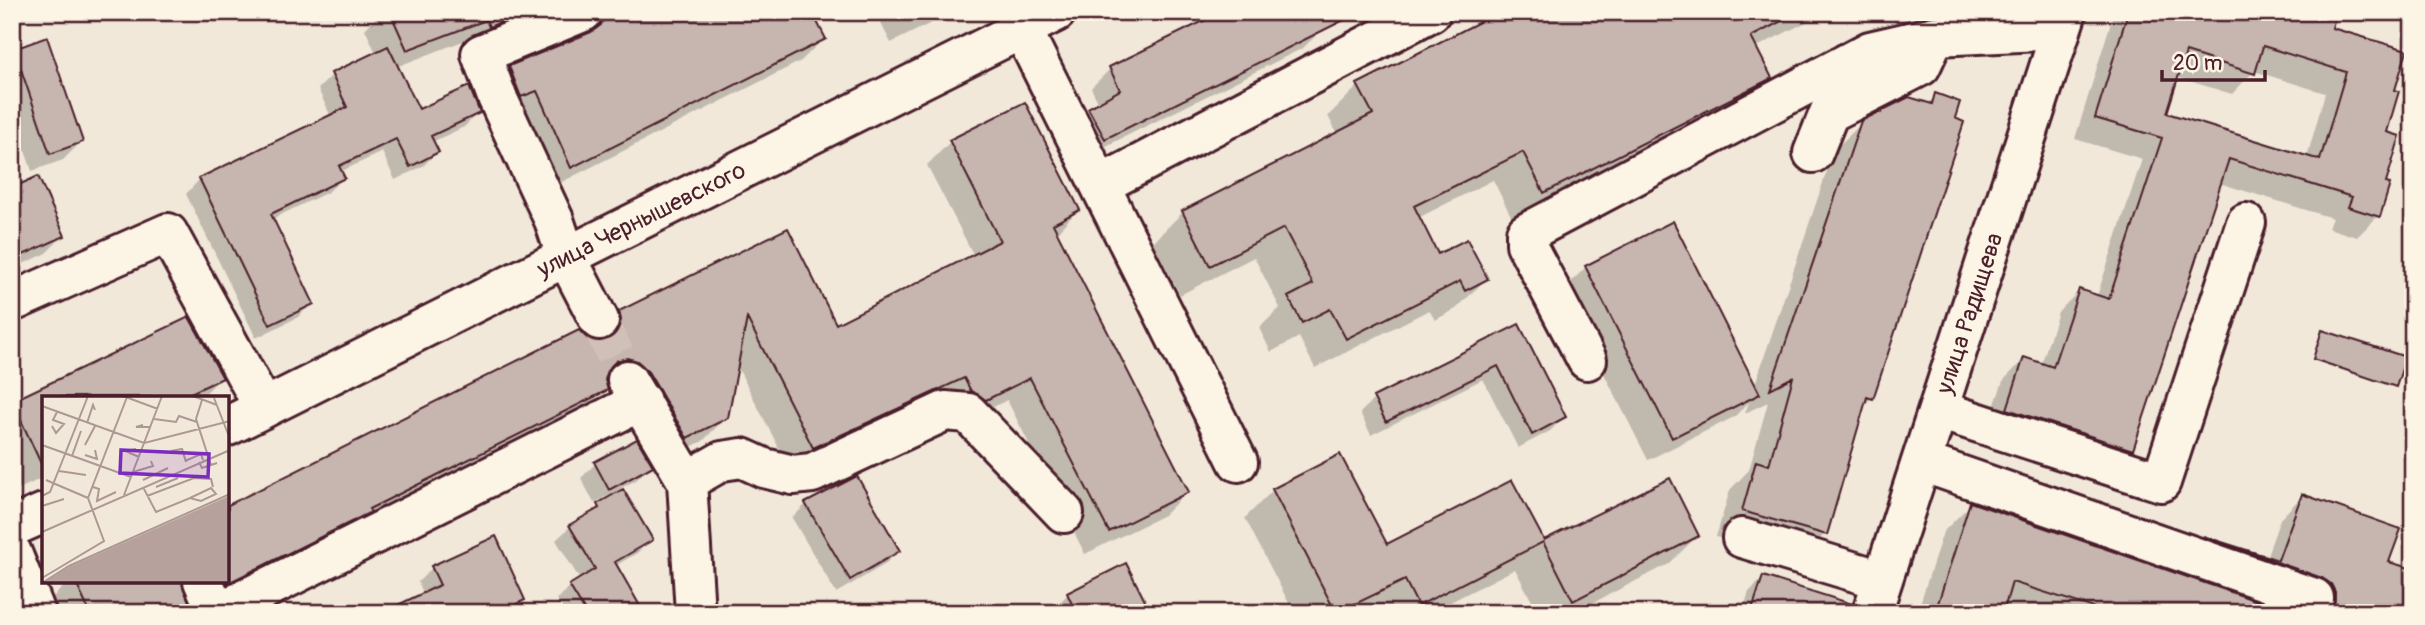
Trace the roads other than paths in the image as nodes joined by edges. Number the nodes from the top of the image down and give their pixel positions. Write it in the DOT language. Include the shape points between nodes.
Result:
graph roads {
  1 [pos="583,12"];
  2 [pos="1431,12"];
  3 [pos="1039,21"];
  4 [pos="2064,21"];
  5 [pos="1935,36"];
  6 [pos="1813,153"];
  7 [pos="1102,184"];
  8 [pos="2246,223"];
  9 [pos="566,256"];
  10 [pos="12,302"];
  11 [pos="599,320"];
  12 [pos="1587,360"];
  13 [pos="264,408"];
  14 [pos="1938,410"];
  15 [pos="229,426"];
  16 [pos="1238,461"];
  17 [pos="1922,462"];
  18 [pos="687,481"];
  19 [pos="1064,513"];
  20 [pos="42,514"];
  21 [pos="12,527"];
  22 [pos="1742,538"];
  23 [pos="12,553"];
  24 [pos="204,583"];
  25 [pos="1877,597"];
  26 [pos="36,613"];
  27 [pos="217,613"];
  28 [pos="695,613"];
  29 [pos="2310,613"];
  1 -- 9 [label="main road" via="481,54"];
  2 -- 7 [label="main road"];
  3 -- 7 [label="main road"];
  3 -- 9 [label="main road, улица Чернышевского"];
  4 -- 5 [label="main road"];
  4 -- 14 [label="main road, улица Радищева"];
  5 -- 6 [label="main road" via="1921,66 1829,113"];
  5 -- 12 [label="main road" via="1870,51 1526,233 1526,244"];
  7 -- 16 [label="main road"];
  8 -- 14 [label="main road" via="2161,482"];
  9 -- 11 [label="main road"];
  9 -- 13 [label="main road, улица Чернышевского"];
  10 -- 13 [label="main road" via="168,233"];
  13 -- 15 [label="main road, улица Чернышевского"];
  14 -- 17 [label="main road, улица Радищева"];
  17 -- 25 [label="main road, улица Радищева"];
  17 -- 29 [label="main road" via="2314,598"];
  18 -- 19 [label="main road" via="722,461 742,458 793,475 812,473 945,411 968,413"];
  18 -- 27 [label="main road" via="634,391"];
  18 -- 28 [label="main road"];
  20 -- 21 [label="main road"];
  22 -- 25 [label="main road"];
  23 -- 26 [label="main road"];
  24 -- 27 [label="main road"];
}
